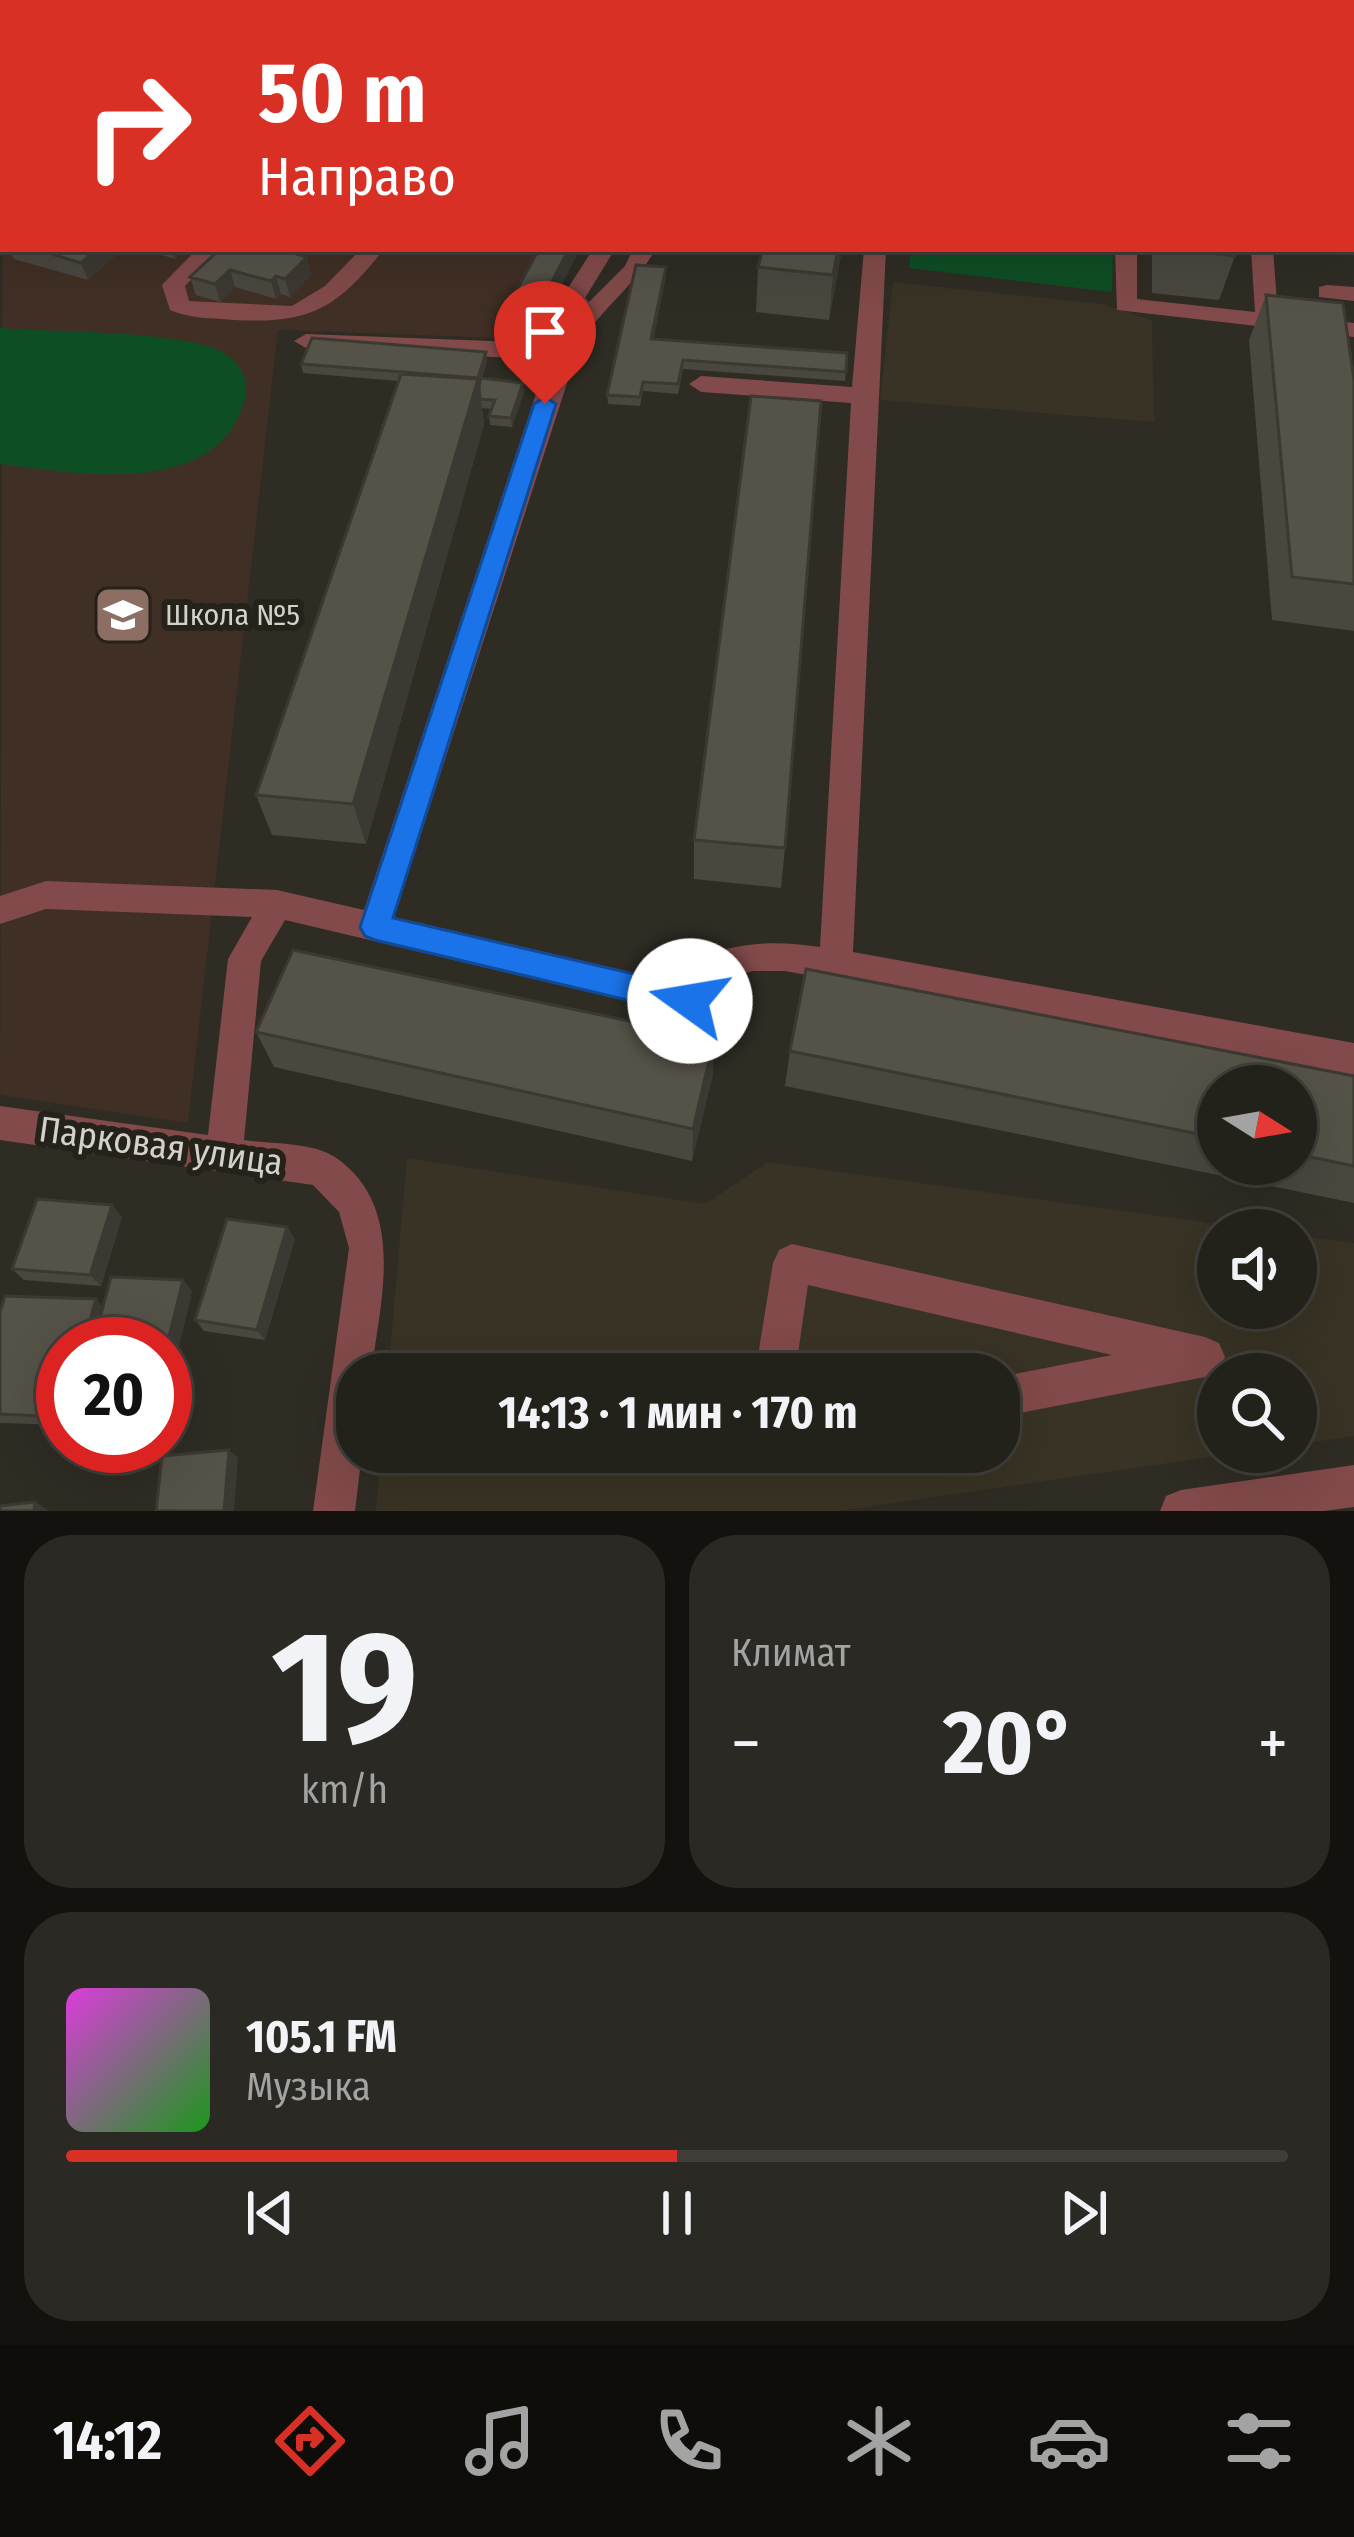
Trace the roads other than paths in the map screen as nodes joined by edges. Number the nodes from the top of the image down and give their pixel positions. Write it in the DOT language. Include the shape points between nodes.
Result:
graph roads {
  1 [pos="207,252"];
  2 [pos="370,252"];
  3 [pos="602,252"];
  4 [pos="642,252"];
  5 [pos="875,252"];
  6 [pos="1126,252"];
  7 [pos="1262,252"];
  8 [pos="1327,292"];
  9 [pos="1354,294"];
  10 [pos="589,314"];
  11 [pos="1267,322"];
  12 [pos="1354,330"];
  13 [pos="306,341"];
  14 [pos="557,362"];
  15 [pos="700,384"];
  16 [pos="863,396"];
  17 [pos="277,904"];
  18 [pos="0,910"];
  19 [pos="375,927"];
  20 [pos="836,964"];
  21 [pos="1354,1059"];
  22 [pos="0,1123"];
  23 [pos="224,1155"];
  24 [pos="357,1353"];
  25 [pos="778,1353"];
  26 [pos="1020,1393"];
  27 [pos="341,1473"];
  28 [pos="1354,1486"];
  29 [pos="334,1511"];
  30 [pos="1180,1511"];
  1 -- 2 [label="street" via="172,285 178,305 281,315 325,300"];
  3 -- 10 [label="street" via="574,290"];
  4 -- 10 [label="street"];
  5 -- 16 [label="street"];
  6 -- 11 [label="street" via="1125,305"];
  7 -- 11 [label="street"];
  8 -- 9 [label="street"];
  10 -- 14 [label="street"];
  11 -- 12 [label="street"];
  13 -- 14 [label="street" via="515,350"];
  14 -- 19 [label="street"];
  15 -- 16 [label="street"];
  16 -- 20 [label="street"];
  17 -- 18 [label="street" via="46,895"];
  17 -- 19 [label="street"];
  17 -- 23 [label="street" via="245,959"];
  19 -- 20 [label="street" via="690,1001 703,971 732,957 766,953"];
  20 -- 21 [label="street"];
  22 -- 23 [label="street, Парковая улица"];
  23 -- 24 [label="street, Парковая улица" via="322,1169 354,1202 368,1248"];
  25 -- 26 [label="street" via="792,1263 1205,1357"];
  27 -- 29 [label="street, Парковая улица"];
  28 -- 30 [label="street"];
}
